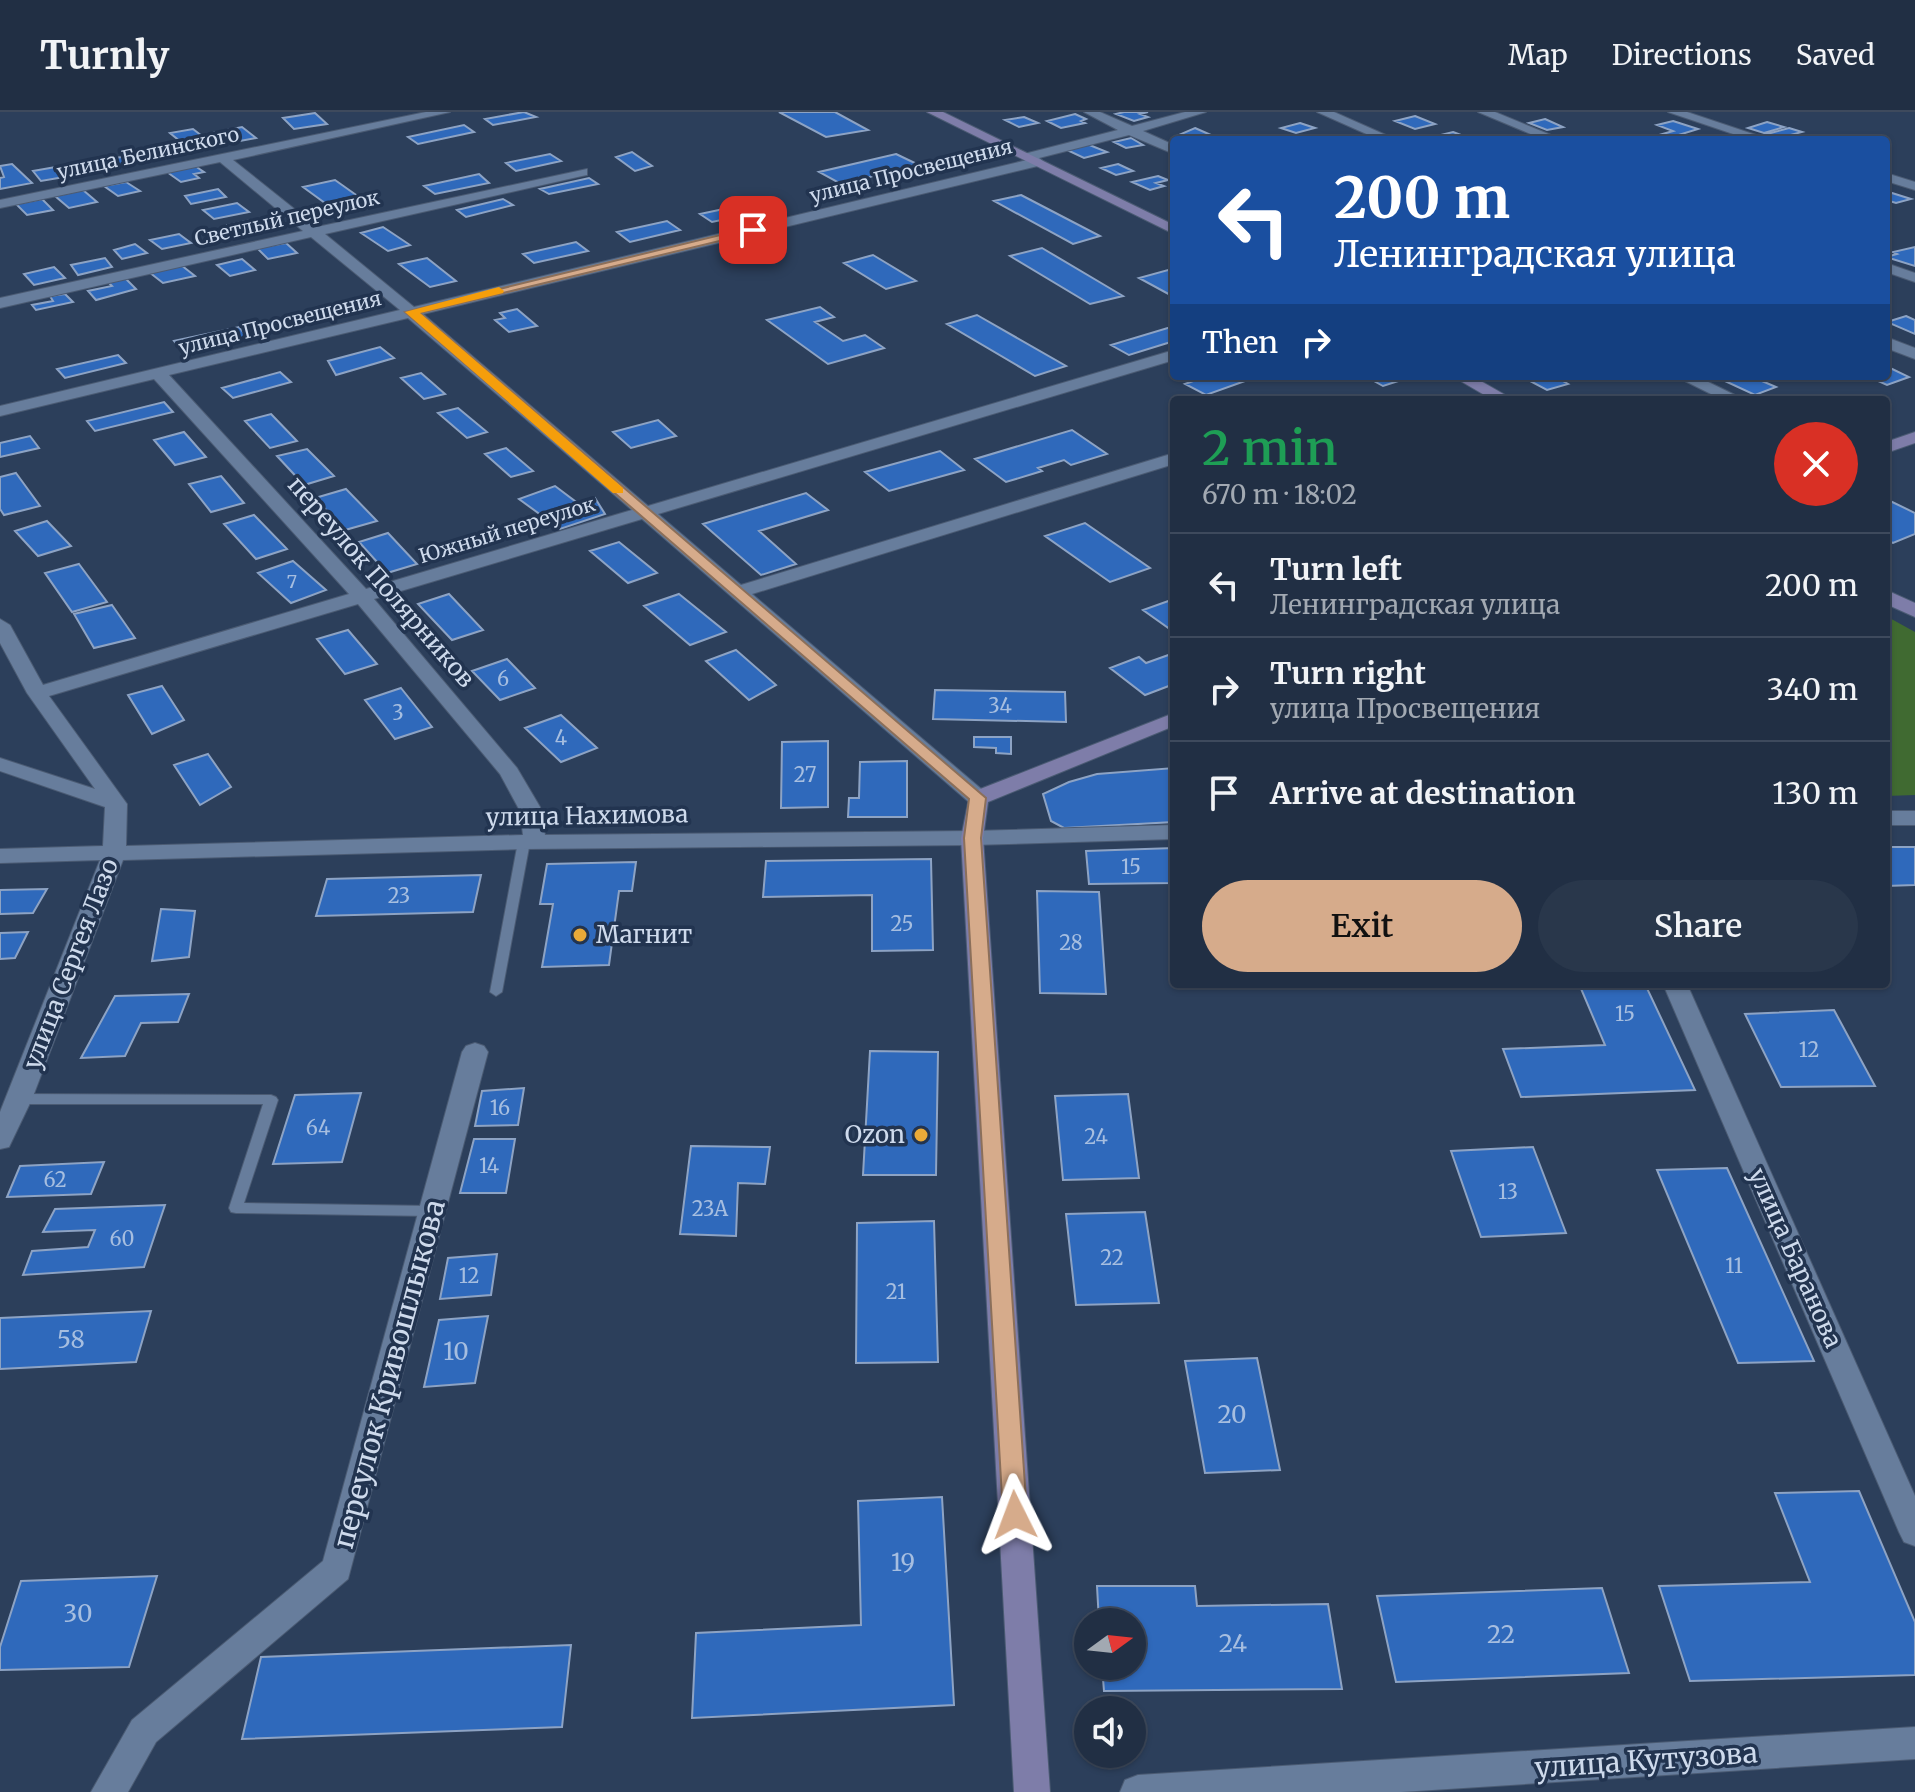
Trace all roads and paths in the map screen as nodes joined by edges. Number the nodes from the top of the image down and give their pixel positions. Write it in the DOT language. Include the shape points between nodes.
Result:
graph roads {
  1 [pos="444,112"];
  2 [pos="933,112"];
  3 [pos="1090,112"];
  4 [pos="1200,112"];
  5 [pos="1323,112"];
  6 [pos="1484,112"];
  7 [pos="1674,112"];
  8 [pos="1131,130"];
  9 [pos="1381,136"];
  10 [pos="1547,136"];
  11 [pos="1752,136"];
  12 [pos="1170,148"];
  13 [pos="223,158"];
  14 [pos="1033,160"];
  15 [pos="582,172"];
  16 [pos="1890,178"];
  17 [pos="1915,186"];
  18 [pos="0,204"];
  19 [pos="1170,228"];
  20 [pos="316,232"];
  21 [pos="1890,269"];
  22 [pos="1915,278"];
  23 [pos="0,303"];
  24 [pos="411,312"];
  25 [pos="1890,344"];
  26 [pos="1915,354"];
  27 [pos="1170,356"];
  28 [pos="158,373"];
  29 [pos="1468,380"];
  30 [pos="1692,380"];
  31 [pos="1498,396"];
  32 [pos="1728,396"];
  33 [pos="0,411"];
  34 [pos="1915,437"];
  35 [pos="1890,446"];
  36 [pos="1170,459"];
  37 [pos="643,513"];
  38 [pos="736,593"];
  39 [pos="363,596"];
  40 [pos="1890,598"];
  41 [pos="1915,611"];
  42 [pos="0,625"];
  43 [pos="37,693"];
  44 [pos="1170,721"];
  45 [pos="0,764"];
  46 [pos="978,798"];
  47 [pos="116,804"];
  48 [pos="1890,818"];
  49 [pos="1915,818"];
  50 [pos="1170,832"];
  51 [pos="972,838"];
  52 [pos="529,842"];
  53 [pos="114,853"];
  54 [pos="0,856"];
  55 [pos="1677,988"];
  56 [pos="496,992"];
  57 [pos="475,1052"];
  58 [pos="10,1099"];
  59 [pos="0,1140"];
  60 [pos="432,1211"];
  61 [pos="1915,1532"];
  62 [pos="1915,1743"];
  63 [pos="109,1792"];
  64 [pos="1032,1792"];
  65 [pos="1138,1792"];
  1 -- 13 [label="street, улица Белинского"];
  2 -- 14 [label="street"];
  3 -- 8 [label="street"];
  4 -- 8 [label="street, улица Просвещения"];
  5 -- 9 [label="street"];
  6 -- 10 [label="street"];
  7 -- 11 [label="street"];
  8 -- 12 [label="street"];
  8 -- 14 [label="street, улица Просвещения"];
  13 -- 18 [label="street, улица Белинского"];
  13 -- 20 [label="street"];
  14 -- 19 [label="street"];
  14 -- 24 [label="street, улица Просвещения"];
  15 -- 20 [label="street, Светлый переулок"];
  16 -- 17 [label="street"];
  20 -- 23 [label="street, Светлый переулок"];
  20 -- 24 [label="street"];
  21 -- 22 [label="street"];
  24 -- 28 [label="street, улица Просвещения"];
  24 -- 37 [label="street"];
  25 -- 26 [label="street"];
  27 -- 37 [label="street, Южный переулок"];
  28 -- 33 [label="street, улица Просвещения"];
  28 -- 39 [label="street, переулок Полярников"];
  29 -- 31 [label="street"];
  30 -- 32 [label="street"];
  34 -- 35 [label="street"];
  36 -- 38 [label="street"];
  37 -- 38 [label="street"];
  37 -- 39 [label="street, Южный переулок"];
  38 -- 46 [label="street"];
  39 -- 43 [label="street, Южный переулок"];
  39 -- 52 [label="street, переулок Полярников" via="515,781 534,825"];
  40 -- 41 [label="street"];
  42 -- 43 [label="street"];
  43 -- 47 [label="street"];
  44 -- 46 [label="street"];
  45 -- 47 [label="street"];
  46 -- 51 [label="street"];
  47 -- 53 [label="street, улица Сергея Лазо"];
  48 -- 49 [label="street"];
  50 -- 51 [label="street, улица Нахимова"];
  51 -- 52 [label="street, улица Нахимова"];
  51 -- 64 [label="street"];
  52 -- 53 [label="street, улица Нахимова"];
  52 -- 56 [label="lane"];
  53 -- 54 [label="street, улица Нахимова"];
  53 -- 58 [label="street, улица Сергея Лазо"];
  55 -- 61 [label="street, улица Баранова"];
  57 -- 60 [label="street, переулок Кривошлыкова"];
  58 -- 59 [label="street, улица Сергея Лазо"];
  58 -- 60 [label="lane" via="271,1100 236,1208"];
  60 -- 63 [label="street, переулок Кривошлыкова" via="337,1569 144,1731"];
  62 -- 65 [label="street, улица Кутузова"];
}
